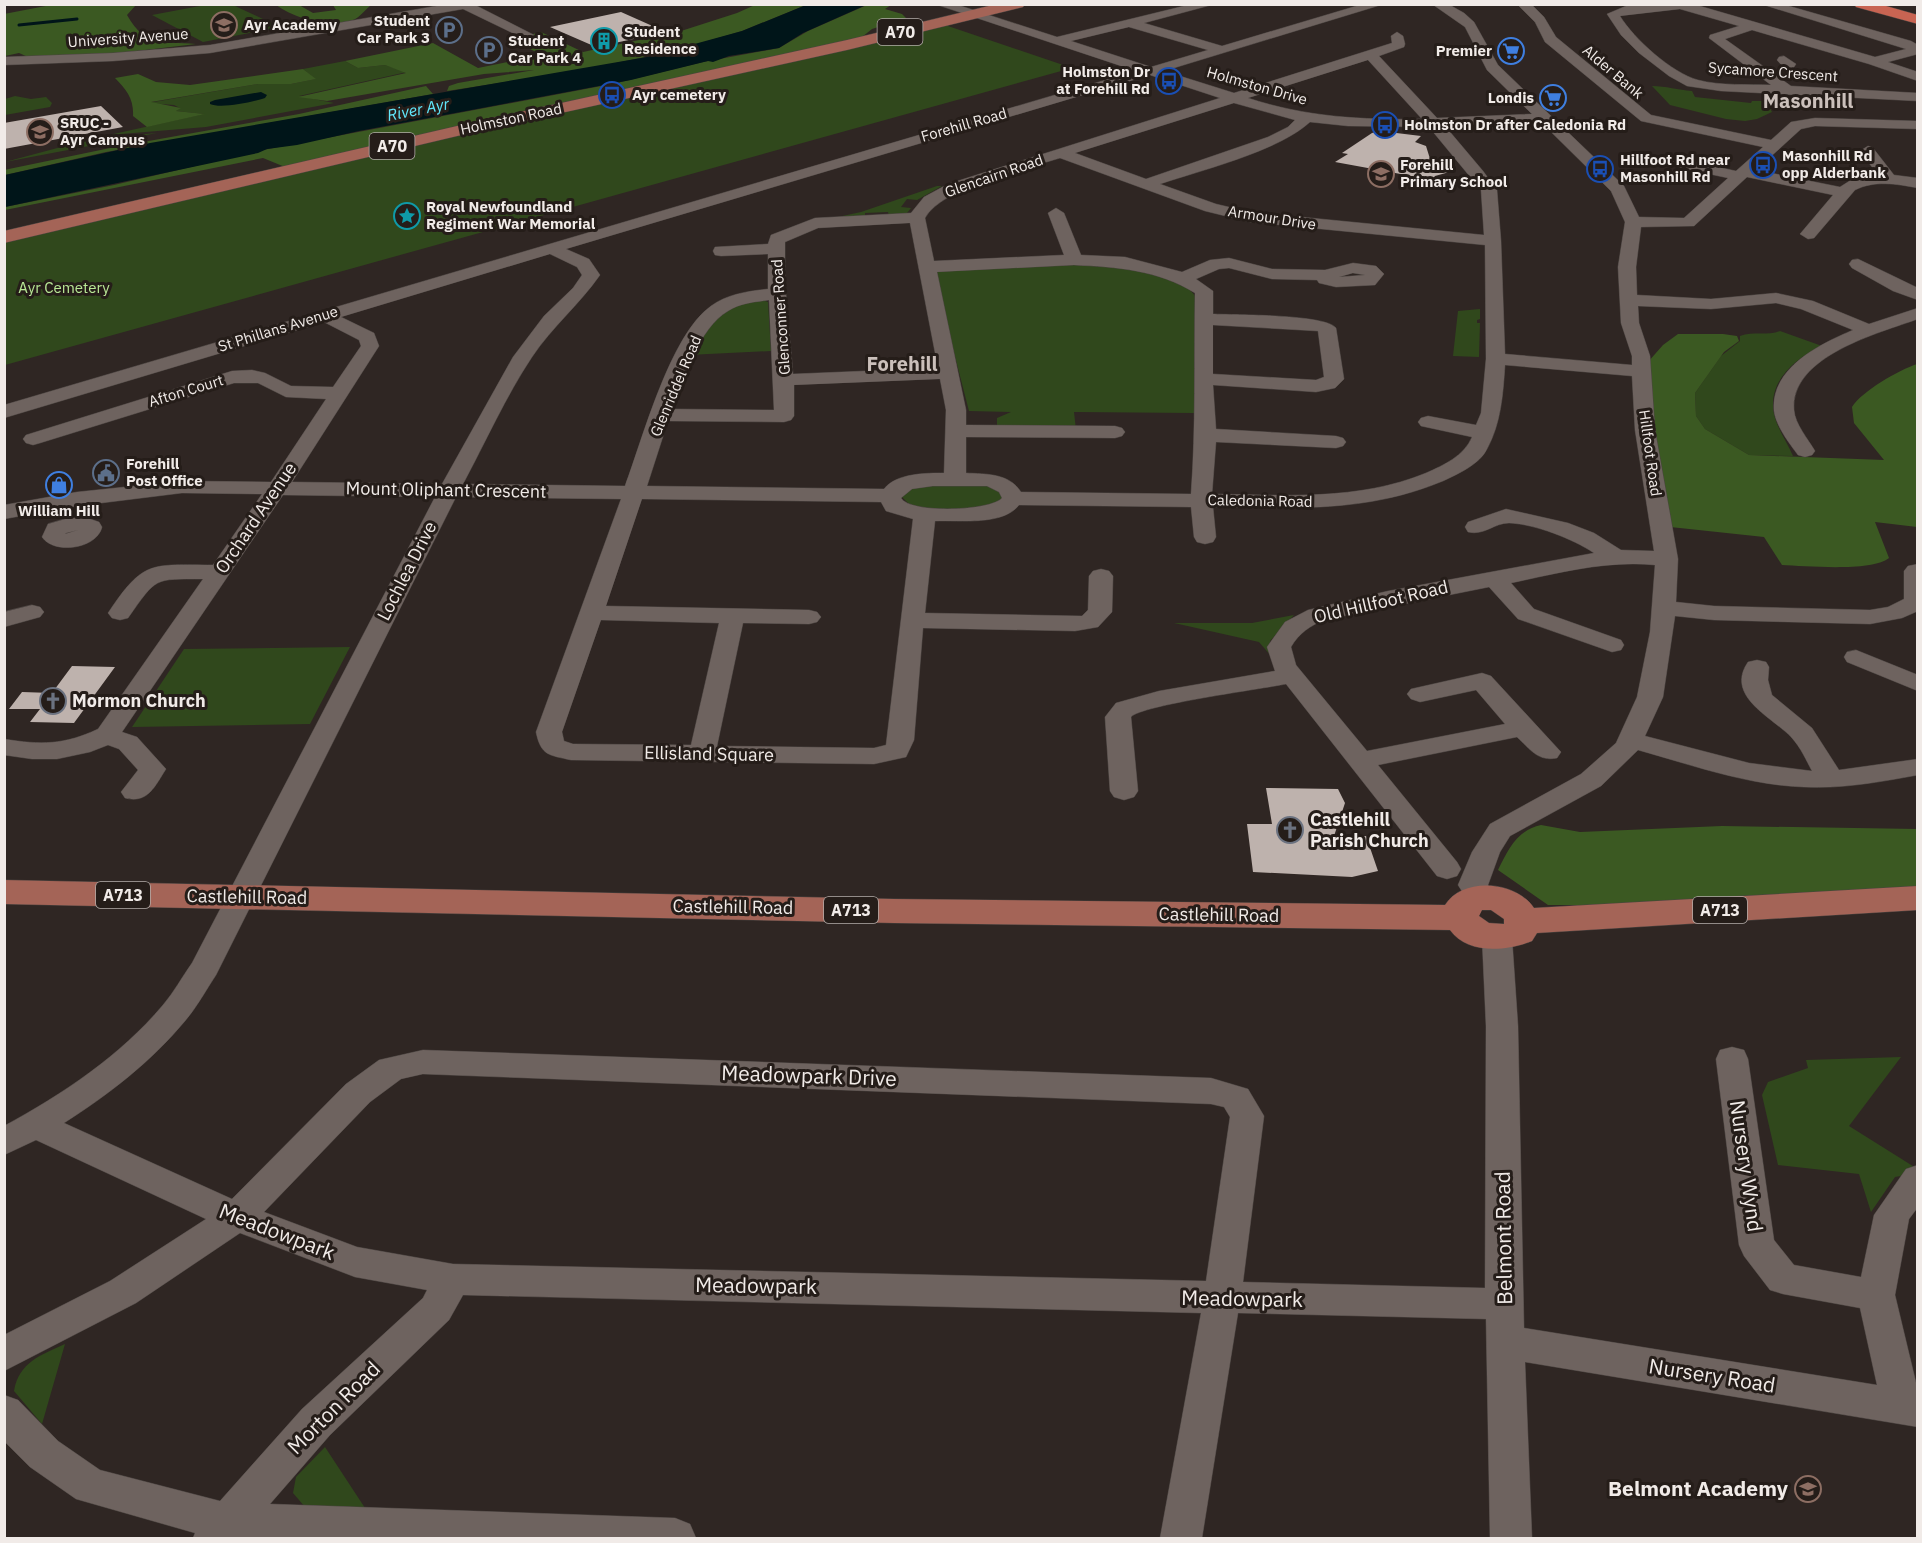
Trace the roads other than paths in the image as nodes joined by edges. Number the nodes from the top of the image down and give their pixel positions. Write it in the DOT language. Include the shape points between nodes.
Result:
graph roads {
  1 [pos="941,4"];
  2 [pos="1018,4"];
  3 [pos="1209,4"];
  4 [pos="1438,4"];
  5 [pos="1523,4"];
  6 [pos="1767,4"];
  7 [pos="1861,4"];
  8 [pos="469,5"];
  9 [pos="1679,5"];
  10 [pos="1365,6"];
  11 [pos="972,15"];
  12 [pos="1917,20"];
  13 [pos="1128,22"];
  14 [pos="1750,26"];
  15 [pos="528,35"];
  16 [pos="1397,36"];
  17 [pos="1056,42"];
  18 [pos="1221,50"];
  19 [pos="4,61"];
  20 [pos="1364,61"];
  21 [pos="1874,61"];
  22 [pos="1786,62"];
  23 [pos="1751,63"];
  24 [pos="1149,71"];
  25 [pos="1917,77"];
  26 [pos="1788,91"];
  27 [pos="1917,97"];
  28 [pos="1235,98"];
  29 [pos="1306,118"];
  30 [pos="1543,118"];
  31 [pos="1432,121"];
  32 [pos="1917,125"];
  33 [pos="1773,145"];
  34 [pos="1868,151"];
  35 [pos="1060,153"];
  36 [pos="1672,162"];
  37 [pos="1742,174"];
  38 [pos="1890,180"];
  39 [pos="1917,183"];
  40 [pos="1146,184"];
  41 [pos="1845,193"];
  42 [pos="1056,213"];
  43 [pos="916,218"];
  44 [pos="1633,222"];
  45 [pos="1808,234"];
  46 [pos="4,237"];
  47 [pos="1494,241"];
  48 [pos="551,248"];
  49 [pos="776,249"];
  50 [pos="721,251"];
  51 [pos="1074,260"];
  52 [pos="1858,264"];
  53 [pos="927,267"];
  54 [pos="1325,275"];
  55 [pos="1183,278"];
  56 [pos="777,294"];
  57 [pos="1917,295"];
  58 [pos="1629,300"];
  59 [pos="1917,313"];
  60 [pos="324,315"];
  61 [pos="1205,319"];
  62 [pos="1870,331"];
  63 [pos="1496,359"];
  64 [pos="1640,371"];
  65 [pos="947,373"];
  66 [pos="1203,379"];
  67 [pos="786,380"];
  68 [pos="340,393"];
  69 [pos="4,412"];
  70 [pos="661,415"];
  71 [pos="1428,422"];
  72 [pos="955,432"];
  73 [pos="1115,432"];
  74 [pos="1485,432"];
  75 [pos="1206,435"];
  76 [pos="33,439"];
  77 [pos="1336,442"];
  78 [pos="1805,451"];
  79 [pos="955,480"];
  80 [pos="278,487"];
  81 [pos="449,490"];
  82 [pos="634,492"];
  83 [pos="890,496"];
  84 [pos="1013,498"];
  85 [pos="77,499"];
  86 [pos="1201,500"];
  87 [pos="4,512"];
  88 [pos="925,515"];
  89 [pos="73,523"];
  90 [pos="1476,527"];
  91 [pos="1204,537"];
  92 [pos="1615,557"];
  93 [pos="1667,559"];
  94 [pos="1916,570"];
  95 [pos="219,573"];
  96 [pos="1101,576"];
  97 [pos="1494,578"];
  98 [pos="1917,601"];
  99 [pos="1665,608"];
  100 [pos="32,612"];
  101 [pos="120,613"];
  102 [pos="591,613"];
  103 [pos="733,616"];
  104 [pos="809,617"];
  105 [pos="4,620"];
  106 [pos="912,620"];
  107 [pos="1612,645"];
  108 [pos="1856,657"];
  109 [pos="1757,667"];
  110 [pos="1291,676"];
  111 [pos="1907,682"];
  112 [pos="1420,694"];
  113 [pos="1523,728"];
  114 [pos="107,735"];
  115 [pos="1631,740"];
  116 [pos="4,747"];
  117 [pos="1548,752"];
  118 [pos="702,754"];
  119 [pos="1360,761"];
  120 [pos="1917,767"];
  121 [pos="1830,778"];
  122 [pos="1125,791"];
  123 [pos="135,792"];
  124 [pos="1448,868"];
  125 [pos="4,892"];
  126 [pos="241,896"];
  127 [pos="1917,898"];
  128 [pos="1471,908"];
  129 [pos="1510,930"];
  130 [pos="1732,1059"];
  131 [pos="38,1125"];
  132 [pos="4,1142"];
  133 [pos="1917,1179"];
  134 [pos="237,1217"];
  135 [pos="453,1279"];
  136 [pos="1876,1295"];
  137 [pos="1222,1298"];
  138 [pos="1504,1304"];
  139 [pos="1506,1342"];
  140 [pos="4,1354"];
  141 [pos="1909,1408"];
  142 [pos="4,1413"];
  143 [pos="221,1530"];
  144 [pos="675,1539"];
  145 [pos="1181,1539"];
  146 [pos="1511,1539"];
  1 -- 11 [label="street, Holmston Drive"];
  2 -- 11 [label="main road, Holmston Road / A70"];
  3 -- 13 [label="street"];
  4 -- 30 [label="street" via="1470,25 1492,67"];
  5 -- 33 [label="street, Alder Bank" via="1532,10 1550,39 1638,114 1668,124"];
  6 -- 21 [label="street" via="1906,44 1915,51"];
  7 -- 12 [label="highway"];
  8 -- 15 [label="street"];
  8 -- 19 [label="street, University Avenue" via="210,49"];
  9 -- 14 [label="street"];
  9 -- 26 [label="street, Sycamore Crescent" via="1613,14 1639,46 1683,78 1721,87"];
  10 -- 18 [label="street, Forehill Road"];
  11 -- 17 [label="street, Holmston Drive"];
  11 -- 46 [label="main road, Holmston Road / A70"];
  13 -- 17 [label="street"];
  13 -- 18 [label="street"];
  14 -- 21 [label="street"];
  14 -- 23 [label="street" via="1715,38"];
  16 -- 20 [label="street, Glencairn Road" via="1397,46"];
  17 -- 24 [label="street, Holmston Drive"];
  18 -- 24 [label="street, Forehill Road"];
  20 -- 28 [label="street, Glencairn Road" via="1334,66"];
  20 -- 31 [label="street, Caledonia Road" via="1388,74"];
  21 -- 25 [label="street"];
  22 -- 23 [label="street"];
  23 -- 26 [label="street"];
  24 -- 28 [label="street, Holmston Drive"];
  24 -- 48 [label="street, Forehill Road"];
  26 -- 27 [label="street, Sycamore Crescent"];
  28 -- 29 [label="street, Holmston Drive"];
  28 -- 35 [label="street, Glencairn Road"];
  29 -- 31 [label="street, Holmston Drive" via="1355,123"];
  29 -- 40 [label="street" via="1273,140"];
  30 -- 31 [label="street, Holmston Drive"];
  30 -- 44 [label="street" via="1618,189"];
  31 -- 47 [label="street, Caledonia Road" via="1489,190"];
  32 -- 33 [label="street" via="1815,122 1796,125"];
  33 -- 37 [label="street"];
  34 -- 38 [label="street"];
  35 -- 40 [label="street, Armour Drive"];
  35 -- 43 [label="street, Glencairn Road" via="945,191 921,208"];
  36 -- 37 [label="street"];
  37 -- 41 [label="street"];
  37 -- 44 [label="street" via="1688,223"];
  38 -- 39 [label="street"];
  38 -- 41 [label="street" via="1862,181"];
  40 -- 47 [label="street, Armour Drive" via="1211,208 1250,217"];
  41 -- 45 [label="street"];
  42 -- 51 [label="street"];
  43 -- 49 [label="street, Glenconner Road" via="815,223 777,239"];
  43 -- 53 [label="street"];
  44 -- 58 [label="street, Hillfoot Road" via="1627,267"];
  47 -- 63 [label="street, Caledonia Road"];
  48 -- 60 [label="street, St Phillans Avenue"];
  48 -- 81 [label="street, Lochlea Drive" via="583,263 591,275 522,357"];
  49 -- 50 [label="street"];
  49 -- 56 [label="street, Glenconner Road"];
  51 -- 53 [label="street"];
  51 -- 55 [label="street" via="1125,262"];
  52 -- 57 [label="street"];
  53 -- 65 [label="street"];
  54 -- 55 [label="street" via="1266,273 1229,263 1216,264"];
  55 -- 61 [label="street" via="1204,291"];
  56 -- 67 [label="street, Glenconner Road"];
  56 -- 70 [label="street, Glenriddel Road" via="734,300 713,314 687,353"];
  58 -- 62 [label="street" via="1711,304 1776,298 1807,305"];
  58 -- 64 [label="street, Hillfoot Road" via="1630,323 1641,356"];
  59 -- 62 [label="street"];
  60 -- 68 [label="street, Orchard Avenue" via="370,341"];
  60 -- 69 [label="street, St Phillans Avenue"];
  61 -- 66 [label="street"];
  61 -- 66 [label="street" via="1316,324 1327,328 1334,379 1316,386"];
  62 -- 78 [label="street" via="1820,353 1789,382 1784,409 1789,426"];
  63 -- 64 [label="street"];
  63 -- 74 [label="street, Caledonia Road" via="1491,413"];
  64 -- 93 [label="street, Hillfoot Road" via="1645,430"];
  65 -- 67 [label="street"];
  65 -- 72 [label="street" via="956,410"];
  66 -- 75 [label="street"];
  67 -- 70 [label="street, Glenconner Road" via="784,416"];
  68 -- 76 [label="street, Afton Court" via="286,391 265,379 232,377"];
  68 -- 80 [label="street, Orchard Avenue"];
  70 -- 82 [label="street, Glenriddel Road"];
  71 -- 74 [label="street"];
  72 -- 73 [label="street"];
  72 -- 79 [label="street"];
  74 -- 86 [label="street, Caledonia Road" via="1477,448 1453,469 1415,485 1366,498 1313,502"];
  75 -- 77 [label="street"];
  75 -- 86 [label="street"];
  79 -- 83 [label="street" via="911,482 897,487"];
  79 -- 84 [label="street" via="992,481 1007,486"];
  80 -- 81 [label="street, Mount Oliphant Crescent"];
  80 -- 85 [label="street, Mount Oliphant Crescent" via="182,488"];
  80 -- 95 [label="street, Orchard Avenue"];
  81 -- 82 [label="street, Mount Oliphant Crescent"];
  81 -- 126 [label="street, Lochlea Drive"];
  82 -- 83 [label="street, Mount Oliphant Crescent"];
  82 -- 102 [label="street, Ellisland Square"];
  83 -- 88 [label="street" via="897,508"];
  84 -- 86 [label="street, Caledonia Road"];
  84 -- 88 [label="street" via="995,512"];
  85 -- 87 [label="street, Mount Oliphant Crescent"];
  85 -- 89 [label="street"];
  86 -- 91 [label="street"];
  88 -- 106 [label="street, Ellisland Square"];
  90 -- 92 [label="street" via="1506,516 1560,528 1586,538"];
  92 -- 93 [label="street, Old Hillfoot Road"];
  92 -- 97 [label="street, Old Hillfoot Road"];
  93 -- 99 [label="street, Hillfoot Road"];
  94 -- 98 [label="street"];
  95 -- 101 [label="street" via="154,574 141,583"];
  95 -- 114 [label="street, Orchard Avenue"];
  96 -- 106 [label="street" via="1100,612 1089,622"];
  97 -- 107 [label="street" via="1536,620 1579,638"];
  97 -- 110 [label="street, Old Hillfoot Road" via="1334,610 1296,623 1279,647"];
  98 -- 99 [label="street" via="1894,613 1870,617"];
  99 -- 115 [label="street, Hillfoot Road" via="1650,697"];
  100 -- 105 [label="street"];
  102 -- 103 [label="street"];
  102 -- 118 [label="street, Ellisland Square" via="549,732 552,746 571,752"];
  103 -- 104 [label="street"];
  103 -- 118 [label="street"];
  106 -- 118 [label="street, Ellisland Square" via="897,751 874,756"];
  108 -- 111 [label="street"];
  109 -- 121 [label="street" via="1753,681 1757,696 1786,712"];
  110 -- 119 [label="street, Old Hillfoot Road"];
  110 -- 122 [label="street" via="1125,708 1118,717"];
  112 -- 113 [label="street" via="1482,681"];
  113 -- 117 [label="street"];
  113 -- 119 [label="street"];
  114 -- 116 [label="street" via="64,752"];
  114 -- 123 [label="street" via="128,742 153,770"];
  115 -- 121 [label="street" via="1733,768 1789,778"];
  115 -- 128 [label="street, Hillfoot Road" via="1611,764 1590,780 1500,830 1473,885"];
  119 -- 124 [label="street, Old Hillfoot Road"];
  120 -- 121 [label="street"];
  125 -- 126 [label="main road, Castlehill Road / A713"];
  126 -- 128 [label="main road, Castlehill Road / A713" via="894,911"];
  126 -- 131 [label="street, Lochlea Drive" via="205,967 175,1012 92,1090"];
  127 -- 129 [label="main road, A713"];
  128 -- 129 [label="main road, A713" via="1475,932"];
  129 -- 138 [label="street, Belmont Road" via="1502,1026"];
  130 -- 136 [label="street, Nursery Wynd" via="1757,1245 1783,1279"];
  131 -- 132 [label="street, Lochlea Drive"];
  131 -- 134 [label="street, Meadowpark"];
  133 -- 136 [label="street" via="1892,1215"];
  134 -- 135 [label="street, Meadowpark" via="355,1262"];
  134 -- 137 [label="street, Meadowpark Drive" via="358,1093 391,1069 423,1062 1211,1090 1236,1098 1247,1116"];
  134 -- 140 [label="street, Meadowpark Drive" via="123,1292"];
  135 -- 137 [label="street, Meadowpark"];
  135 -- 143 [label="street, Morton Road" via="436,1309 316,1422"];
  136 -- 141 [label="street"];
  137 -- 138 [label="street, Meadowpark"];
  137 -- 145 [label="street, Meadowpark Drive"];
  138 -- 139 [label="street, Belmont Road"];
  139 -- 141 [label="street, Nursery Road"];
  139 -- 146 [label="street, Belmont Road"];
  142 -- 143 [label="street" via="44,1454 90,1486"];
  143 -- 144 [label="street"];
}
